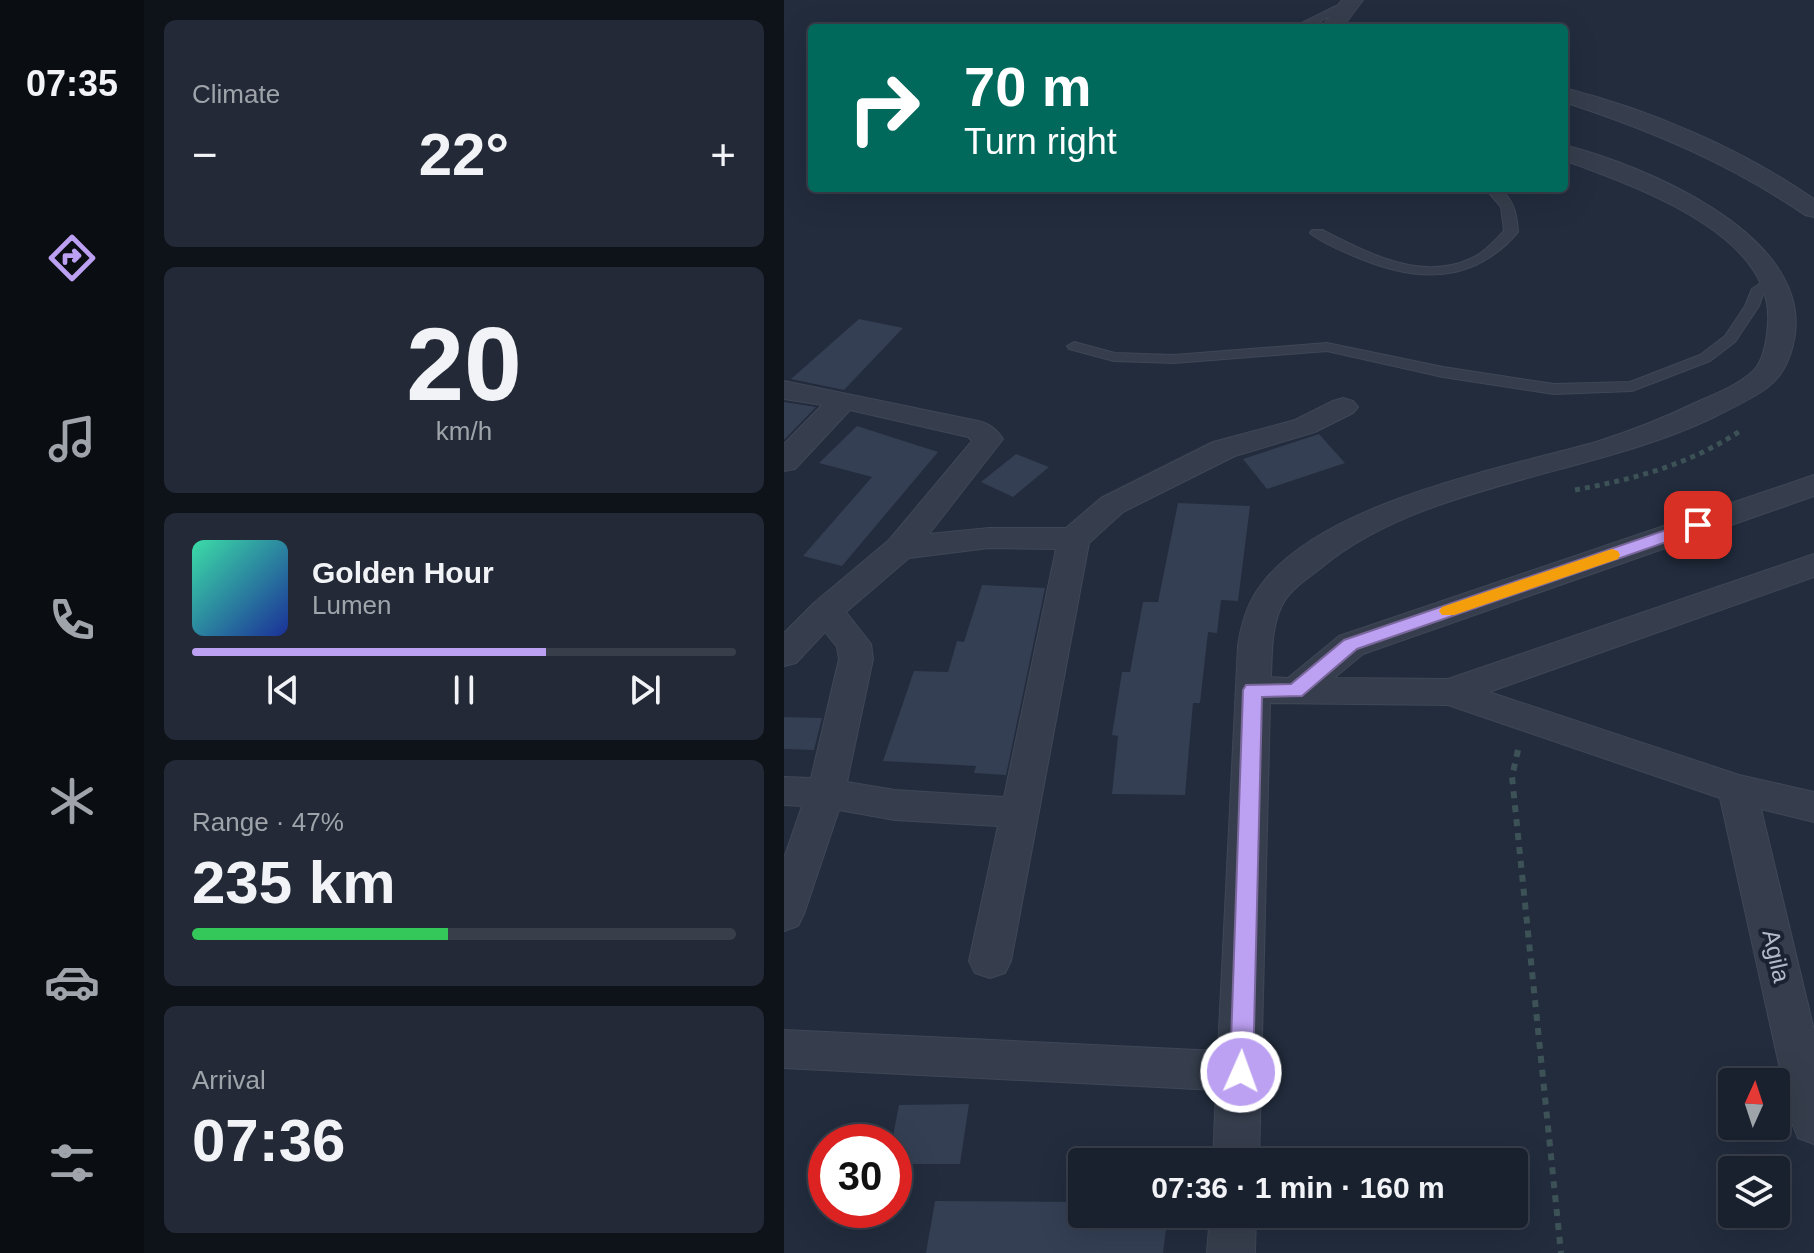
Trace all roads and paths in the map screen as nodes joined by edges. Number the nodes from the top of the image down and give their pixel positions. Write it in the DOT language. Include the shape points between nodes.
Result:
graph roads {
  1 [pos="1352,1"];
  2 [pos="1306,24"];
  3 [pos="1341,24"];
  4 [pos="1568,96"];
  5 [pos="1568,154"];
  6 [pos="1499,192"];
  7 [pos="1814,210"];
  8 [pos="1317,233"];
  9 [pos="1774,278"];
  10 [pos="1074,346"];
  11 [pos="784,390"];
  12 [pos="843,400"];
  13 [pos="1343,407"];
  14 [pos="784,462"];
  15 [pos="1814,485"];
  16 [pos="1074,539"];
  17 [pos="900,548"];
  18 [pos="1814,565"];
  19 [pos="826,611"];
  20 [pos="784,654"];
  21 [pos="1253,690"];
  22 [pos="1295,691"];
  23 [pos="1450,692"];
  24 [pos="1525,717"];
  25 [pos="1737,789"];
  26 [pos="784,791"];
  27 [pos="826,793"];
  28 [pos="1814,807"];
  29 [pos="1018,813"];
  30 [pos="784,914"];
  31 [pos="990,961"];
  32 [pos="784,1049"];
  33 [pos="1241,1072"];
  34 [pos="1814,1123"];
  35 [pos="1237,1148"];
  36 [pos="1232,1228"];
  37 [pos="1231,1253"];
  38 [pos="1561,1253"];
  1 -- 2 [label="lane"];
  1 -- 3 [label="street"];
  4 -- 7 [label="street" via="1708,150 1780,185"];
  5 -- 9 [label="street" via="1679,200 1731,232"];
  6 -- 8 [label="lane" via="1511,210 1511,232 1463,266 1440,271 1376,263"];
  9 -- 10 [label="lane" via="1757,292 1730,339 1705,358 1632,386 1554,389 1327,347 1174,359 1114,357"];
  9 -- 21 [label="street" via="1782,296 1783,337 1764,377 1687,421 1445,495 1324,548 1281,583 1259,614"];
  11 -- 12 [label="street"];
  12 -- 14 [label="street"];
  12 -- 17 [label="street" via="978,430 988,439"];
  13 -- 16 [label="street" via="1305,426 1224,449 1112,505"];
  15 -- 22 [label="street" via="1351,645"];
  16 -- 17 [label="street" via="989,538"];
  16 -- 29 [label="street"];
  17 -- 19 [label="street"];
  18 -- 23 [label="street"];
  19 -- 20 [label="street"];
  19 -- 27 [label="street" via="854,644 856,659"];
  21 -- 22 [label="street"];
  21 -- 33 [label="street"];
  22 -- 23 [label="street"];
  23 -- 24 [label="street"];
  24 -- 25 [label="street"];
  24 -- 38 [label="path" via="1512,777"];
  25 -- 28 [label="street"];
  25 -- 34 [label="street, Agila"];
  26 -- 27 [label="street"];
  27 -- 29 [label="street" via="895,805"];
  27 -- 30 [label="street"];
  29 -- 31 [label="street"];
  32 -- 33 [label="street"];
  33 -- 35 [label="street"];
  36 -- 37 [label="street"];
}
